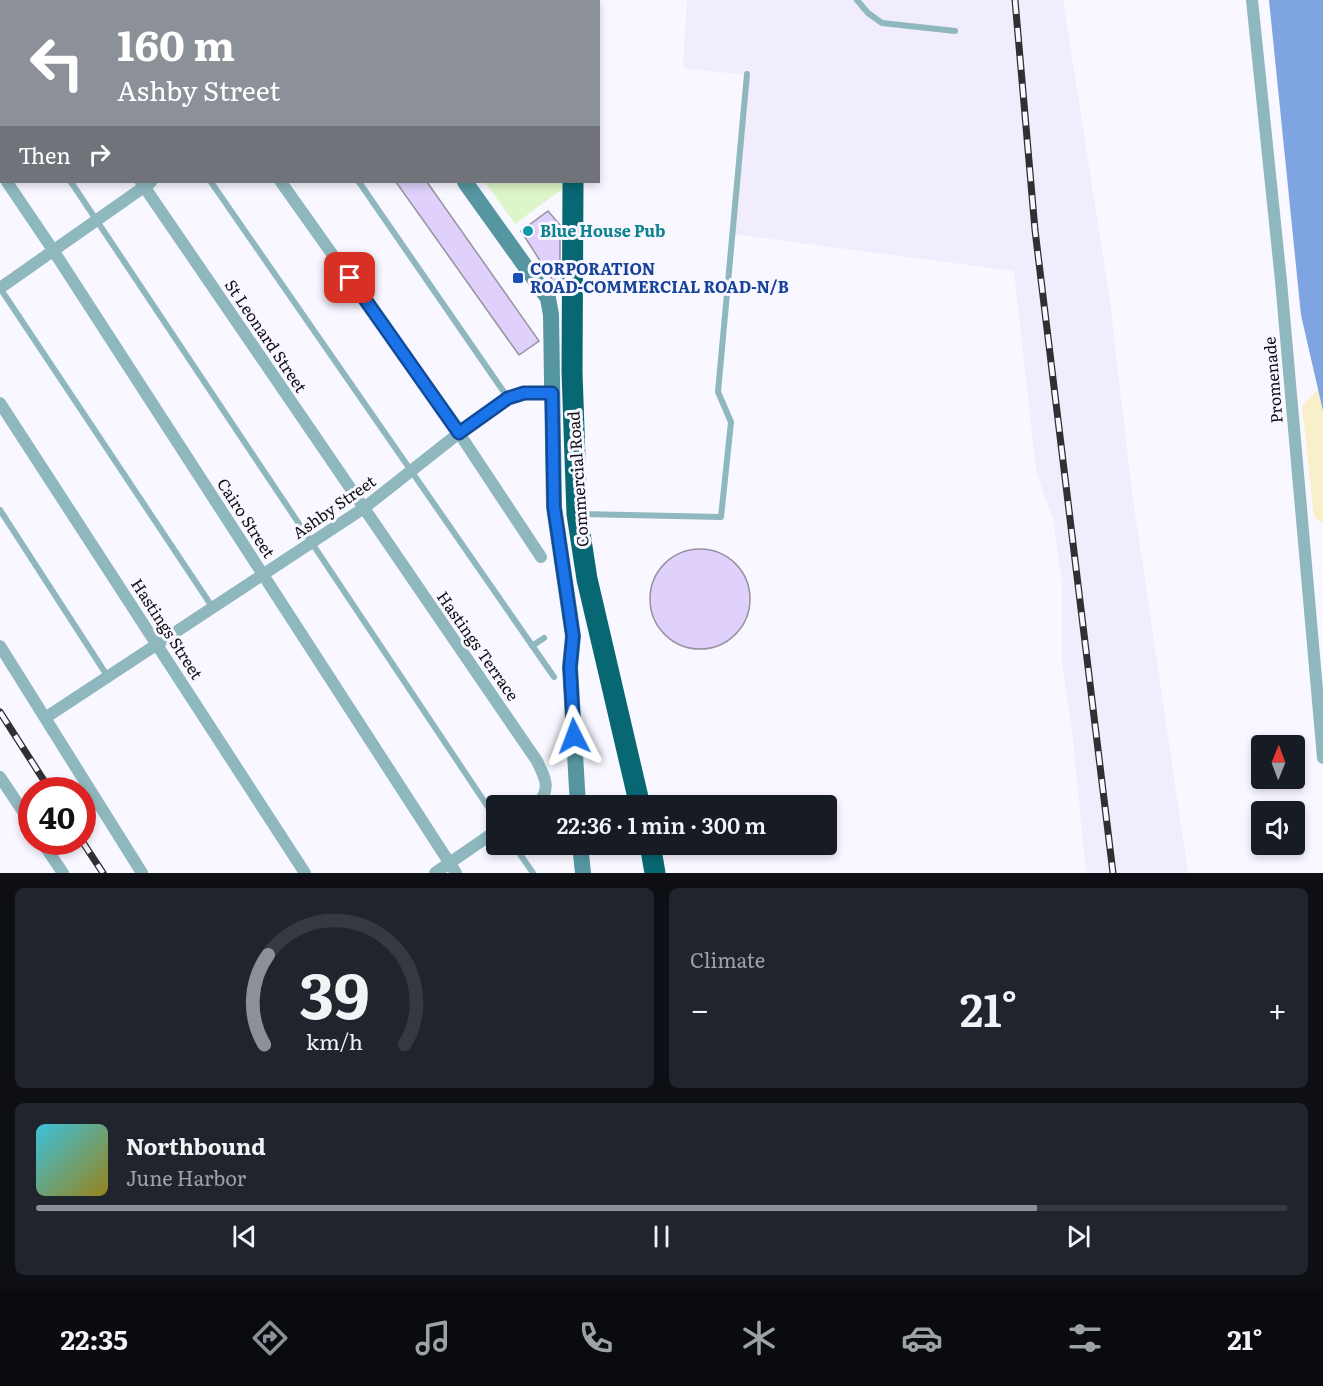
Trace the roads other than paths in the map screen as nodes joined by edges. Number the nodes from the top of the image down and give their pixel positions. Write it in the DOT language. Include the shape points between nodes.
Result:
graph roads {
  1 [pos="857,0"];
  2 [pos="1252,0"];
  3 [pos="955,32"];
  4 [pos="747,74"];
  5 [pos="8,183"];
  6 [pos="72,183"];
  7 [pos="145,183"];
  8 [pos="212,183"];
  9 [pos="282,183"];
  10 [pos="360,183"];
  11 [pos="466,183"];
  12 [pos="573,183"];
  13 [pos="97,220"];
  14 [pos="53,250"];
  15 [pos="0,288"];
  16 [pos="552,393"];
  17 [pos="508,398"];
  18 [pos="0,403"];
  19 [pos="459,433"];
  20 [pos="411,472"];
  21 [pos="364,508"];
  22 [pos="0,510"];
  23 [pos="577,514"];
  24 [pos="311,544"];
  25 [pos="541,557"];
  26 [pos="263,575"];
  27 [pos="213,608"];
  28 [pos="544,638"];
  29 [pos="157,645"];
  30 [pos="0,646"];
  31 [pos="532,646"];
  32 [pos="108,677"];
  33 [pos="554,677"];
  34 [pos="45,718"];
  35 [pos="1323,758"];
  36 [pos="0,777"];
  37 [pos="543,795"];
  38 [pos="577,795"];
  39 [pos="637,795"];
  40 [pos="18,804"];
  41 [pos="486,804"];
  42 [pos="486,840"];
  43 [pos="51,855"];
  44 [pos="521,855"];
  45 [pos="581,855"];
  46 [pos="453,868"];
  47 [pos="63,873"];
  48 [pos="142,873"];
  49 [pos="305,873"];
  50 [pos="435,873"];
  51 [pos="533,873"];
  52 [pos="583,873"];
  1 -- 3 [label="lane" via="882,23"];
  2 -- 35 [label="street, Promenade"];
  4 -- 23 [label="lane" via="718,392 731,422 721,517"];
  5 -- 14 [label="street, Cairo Street"];
  6 -- 13 [label="lane"];
  7 -- 13 [label="street"];
  7 -- 21 [label="street, St Leonard Street"];
  8 -- 20 [label="lane"];
  9 -- 19 [label="street"];
  10 -- 17 [label="lane"];
  11 -- 16 [label="street, Commercial Road" via="548,298 552,315"];
  12 -- 23 [label="highway, Commercial Road" via="572,372"];
  13 -- 14 [label="street"];
  13 -- 24 [label="lane"];
  14 -- 15 [label="street"];
  14 -- 26 [label="street, Cairo Street"];
  15 -- 27 [label="lane"];
  16 -- 17 [label="street, Ashby Street" via="524,393"];
  16 -- 38 [label="street, Commercial Road" via="554,507 573,636 570,667"];
  17 -- 19 [label="street, Ashby Street"];
  18 -- 29 [label="street, Hastings Street"];
  19 -- 20 [label="street, Ashby Street"];
  19 -- 25 [label="street"];
  20 -- 21 [label="street, Ashby Street"];
  20 -- 31 [label="lane"];
  21 -- 24 [label="street, Ashby Street"];
  21 -- 37 [label="street, Hastings Terrace" via="537,761 546,780"];
  22 -- 32 [label="lane"];
  23 -- 39 [label="highway, Commercial Road" via="587,579"];
  24 -- 26 [label="street, Ashby Street"];
  24 -- 41 [label="lane"];
  26 -- 27 [label="street, Ashby Street"];
  26 -- 46 [label="street, Cairo Street"];
  27 -- 29 [label="street, Ashby Street"];
  28 -- 31 [label="lane"];
  29 -- 32 [label="street, Ashby Street"];
  29 -- 49 [label="street, Hastings Street"];
  30 -- 34 [label="street"];
  31 -- 33 [label="lane"];
  32 -- 34 [label="street, Ashby Street"];
  34 -- 48 [label="street"];
  36 -- 40 [label="street"];
  42 -- 46 [label="street"];
  43 -- 47 [label="street"];
  44 -- 51 [label="lane"];
  45 -- 52 [label="street"];
  46 -- 50 [label="street"];
}
